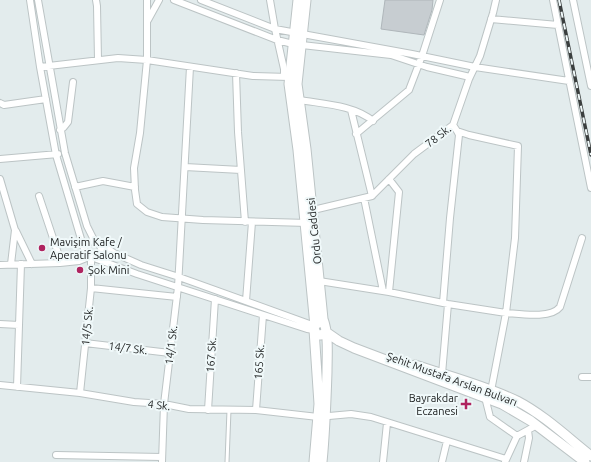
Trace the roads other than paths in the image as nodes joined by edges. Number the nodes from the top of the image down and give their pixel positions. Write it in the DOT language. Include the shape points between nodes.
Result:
graph roads {
  1 [pos="30,0"];
  2 [pos="38,0"];
  3 [pos="96,0"];
  4 [pos="147,0"];
  5 [pos="159,0"];
  6 [pos="174,0"];
  7 [pos="201,0"];
  8 [pos="270,0"];
  9 [pos="298,0"];
  10 [pos="306,0"];
  11 [pos="440,0"];
  12 [pos="496,0"];
  13 [pos="553,0"];
  14 [pos="573,0"];
  15 [pos="491,19"];
  16 [pos="147,22"];
  17 [pos="558,25"];
  18 [pos="275,29"];
  19 [pos="298,33"];
  20 [pos="278,40"];
  21 [pos="297,45"];
  22 [pos="422,56"];
  23 [pos="98,60"];
  24 [pos="147,60"];
  25 [pos="419,64"];
  26 [pos="49,66"];
  27 [pos="40,67"];
  28 [pos="190,67"];
  29 [pos="476,67"];
  30 [pos="236,74"];
  31 [pos="287,77"];
  32 [pos="470,77"];
  33 [pos="569,80"];
  34 [pos="73,82"];
  35 [pos="591,86"];
  36 [pos="46,99"];
  37 [pos="300,100"];
  38 [pos="0,103"];
  39 [pos="351,110"];
  40 [pos="373,120"];
  41 [pos="453,124"];
  42 [pos="60,130"];
  43 [pos="458,131"];
  44 [pos="356,134"];
  45 [pos="65,153"];
  46 [pos="56,155"];
  47 [pos="0,159"];
  48 [pos="184,167"];
  49 [pos="241,170"];
  50 [pos="0,179"];
  51 [pos="389,179"];
  52 [pos="75,187"];
  53 [pos="135,187"];
  54 [pos="591,188"];
  55 [pos="39,196"];
  56 [pos="372,196"];
  57 [pos="364,198"];
  58 [pos="308,212"];
  59 [pos="182,219"];
  60 [pos="245,222"];
  61 [pos="252,222"];
  62 [pos="309,223"];
  63 [pos="15,230"];
  64 [pos="582,238"];
  65 [pos="96,241"];
  66 [pos="84,249"];
  67 [pos="91,258"];
  68 [pos="60,263"];
  69 [pos="0,264"];
  70 [pos="11,264"];
  71 [pos="21,264"];
  72 [pos="32,264"];
  73 [pos="178,277"];
  74 [pos="319,281"];
  75 [pos="178,287"];
  76 [pos="91,288"];
  77 [pos="386,292"];
  78 [pos="177,297"];
  79 [pos="215,299"];
  80 [pos="246,301"];
  81 [pos="446,304"];
  82 [pos="506,314"];
  83 [pos="263,315"];
  84 [pos="0,324"];
  85 [pos="19,325"];
  86 [pos="321,328"];
  87 [pos="85,342"];
  88 [pos="170,353"];
  89 [pos="442,374"];
  90 [pos="582,377"];
  91 [pos="591,377"];
  92 [pos="0,385"];
  93 [pos="17,386"];
  94 [pos="80,393"];
  95 [pos="488,394"];
  96 [pos="164,404"];
  97 [pos="208,410"];
  98 [pos="229,410"];
  99 [pos="256,410"];
  100 [pos="322,416"];
  101 [pos="387,423"];
  102 [pos="533,428"];
  103 [pos="517,436"];
  104 [pos="447,441"];
  105 [pos="56,455"];
  106 [pos="591,456"];
  107 [pos="574,458"];
  108 [pos="162,459"];
  109 [pos="505,460"];
  110 [pos="227,462"];
  111 [pos="314,462"];
  112 [pos="322,462"];
  113 [pos="383,462"];
  114 [pos="442,462"];
  115 [pos="524,462"];
  116 [pos="585,462"];
  1 -- 27 [label="street"];
  2 -- 26 [label="street"];
  3 -- 23 [label="street"];
  4 -- 16 [label="street"];
  5 -- 16 [label="street"];
  6 -- 20 [label="street"];
  7 -- 18 [label="street"];
  8 -- 18 [label="street"];
  9 -- 19 [label="main road, Ordu Caddesi"];
  10 -- 19 [label="main road, Ordu Caddesi"];
  11 -- 22 [label="street"];
  12 -- 15 [label="street, 78 Sk."];
  13 -- 17 [label="street"];
  14 -- 35 [label="street"];
  15 -- 17 [label="street"];
  15 -- 29 [label="street, 78 Sk."];
  16 -- 24 [label="street"];
  17 -- 33 [label="street"];
  18 -- 19 [label="street"];
  18 -- 20 [label="street"];
  19 -- 21 [label="main road, Ordu Caddesi"];
  19 -- 22 [label="street"];
  20 -- 21 [label="street"];
  20 -- 31 [label="street"];
  21 -- 25 [label="street" via="391,56"];
  21 -- 31 [label="main road, Ordu Caddesi"];
  21 -- 37 [label="main road, Ordu Caddesi"];
  22 -- 25 [label="street"];
  22 -- 29 [label="street"];
  23 -- 24 [label="street"];
  23 -- 26 [label="street"];
  24 -- 28 [label="street"];
  24 -- 53 [label="street" via="134,168"];
  25 -- 32 [label="street"];
  25 -- 40 [label="street" via="409,90"];
  26 -- 27 [label="street"];
  26 -- 42 [label="street"];
  27 -- 36 [label="street"];
  28 -- 30 [label="street"];
  28 -- 48 [label="street, 14/1 Sk."];
  29 -- 32 [label="street, 78 Sk."];
  29 -- 33 [label="street"];
  30 -- 31 [label="street"];
  30 -- 49 [label="street"];
  31 -- 58 [label="main road, Ordu Caddesi"];
  32 -- 41 [label="street, 78 Sk."];
  33 -- 54 [label="street"];
  34 -- 42 [label="street" via="68,122"];
  36 -- 38 [label="street" via="4,105"];
  36 -- 46 [label="street"];
  37 -- 39 [label="street"];
  37 -- 58 [label="main road, Ordu Caddesi" via="306,149"];
  39 -- 40 [label="street" via="367,115"];
  39 -- 44 [label="street"];
  40 -- 44 [label="street"];
  41 -- 43 [label="street"];
  41 -- 51 [label="street, 78 Sk." via="414,154"];
  42 -- 45 [label="street"];
  43 -- 81 [label="street"];
  43 -- 82 [label="street" via="518,146 515,238"];
  44 -- 56 [label="street"];
  45 -- 46 [label="street"];
  45 -- 52 [label="street"];
  46 -- 47 [label="street"];
  46 -- 66 [label="street"];
  48 -- 49 [label="street"];
  48 -- 59 [label="street, 14/1 Sk."];
  49 -- 60 [label="street"];
  50 -- 63 [label="street"];
  51 -- 56 [label="street, 78 Sk."];
  51 -- 77 [label="street" via="398,192"];
  52 -- 53 [label="street" via="103,181"];
  52 -- 65 [label="street" via="87,226"];
  53 -- 59 [label="street" via="137,204 147,212"];
  55 -- 68 [label="street"];
  56 -- 57 [label="street"];
  57 -- 58 [label="street"];
  57 -- 77 [label="street"];
  58 -- 62 [label="main road, Ordu Caddesi"];
  59 -- 60 [label="street"];
  59 -- 73 [label="street, 14/1 Sk."];
  60 -- 61 [label="street"];
  61 -- 62 [label="street"];
  61 -- 80 [label="street"];
  62 -- 74 [label="main road, Ordu Caddesi"];
  62 -- 86 [label="main road, Ordu Caddesi" via="314,306"];
  63 -- 70 [label="street"];
  63 -- 72 [label="street"];
  64 -- 82 [label="street" via="557,310 537,315"];
  65 -- 66 [label="street" via="86,244"];
  65 -- 67 [label="street" via="102,250 99,255"];
  65 -- 73 [label="street" via="114,254"];
  66 -- 67 [label="street" via="85,254"];
  67 -- 68 [label="street"];
  67 -- 75 [label="street"];
  67 -- 76 [label="street, 14/5 Sk."];
  68 -- 72 [label="street"];
  69 -- 70 [label="street"];
  70 -- 71 [label="street"];
  71 -- 72 [label="street"];
  71 -- 85 [label="street"];
  73 -- 75 [label="street, 14/1 Sk."];
  73 -- 80 [label="street"];
  74 -- 77 [label="street"];
  74 -- 86 [label="main road, Ordu Caddesi" via="323,319"];
  75 -- 78 [label="street, 14/1 Sk."];
  75 -- 79 [label="street"];
  76 -- 78 [label="street"];
  76 -- 87 [label="street, 14/5 Sk."];
  77 -- 81 [label="street"];
  78 -- 88 [label="street, 14/1 Sk."];
  79 -- 83 [label="street"];
  79 -- 97 [label="street, 167 Sk."];
  80 -- 86 [label="street"];
  81 -- 82 [label="street"];
  81 -- 89 [label="street"];
  82 -- 95 [label="street"];
  83 -- 86 [label="street"];
  83 -- 99 [label="street, 165 Sk."];
  84 -- 85 [label="street"];
  85 -- 93 [label="street"];
  86 -- 89 [label="main road, Şehit Mustafa Arslan Bulvarı" via="372,350"];
  86 -- 95 [label="main road, Şehit Mustafa Arslan Bulvarı" via="354,348"];
  86 -- 100 [label="main road, Ordu Caddesi"];
  87 -- 88 [label="street, 14/7 Sk."];
  87 -- 94 [label="street, 14/5 Sk."];
  88 -- 96 [label="street, 14/1 Sk."];
  89 -- 95 [label="main road, Şehit Mustafa Arslan Bulvarı"];
  90 -- 91 [label="street"];
  92 -- 93 [label="street, 4 Sk."];
  93 -- 94 [label="street, 4 Sk."];
  94 -- 96 [label="street, 4 Sk."];
  95 -- 102 [label="main road, Şehit Mustafa Arslan Bulvarı"];
  95 -- 103 [label="street" via="490,417"];
  95 -- 106 [label="main road, Şehit Mustafa Arslan Bulvarı" via="516,401 538,414"];
  96 -- 97 [label="street, 4 Sk."];
  96 -- 108 [label="street, 14/1 Sk."];
  97 -- 98 [label="street, 4 Sk."];
  98 -- 99 [label="street, 4 Sk."];
  98 -- 110 [label="lane"];
  99 -- 100 [label="street, 4 Sk."];
  100 -- 101 [label="street, 4 Sk." via="351,414"];
  100 -- 111 [label="main road, Ordu Caddesi"];
  100 -- 112 [label="main road, Ordu Caddesi"];
  101 -- 104 [label="street, 4 Sk."];
  101 -- 113 [label="street"];
  102 -- 103 [label="street"];
  102 -- 107 [label="main road, Şehit Mustafa Arslan Bulvarı"];
  102 -- 115 [label="street"];
  103 -- 109 [label="street"];
  104 -- 109 [label="street, 4 Sk."];
  104 -- 114 [label="street"];
  105 -- 108 [label="street"];
  107 -- 116 [label="main road, Şehit Mustafa Arslan Bulvarı"];
}
